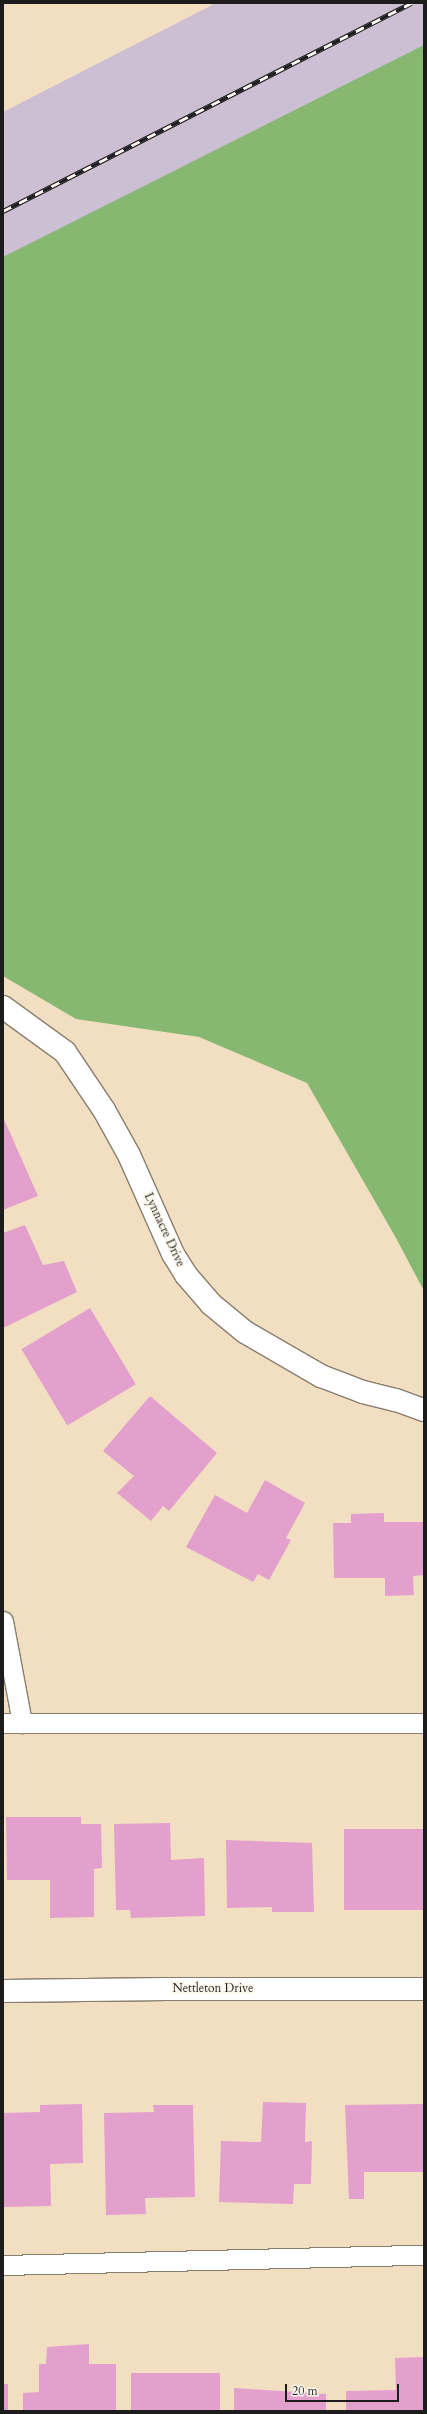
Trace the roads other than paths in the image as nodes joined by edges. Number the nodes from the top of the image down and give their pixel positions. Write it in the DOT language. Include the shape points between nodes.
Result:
graph roads {
  1 [pos="3,1007"];
  2 [pos="424,1410"];
  3 [pos="3,1621"];
  4 [pos="3,1723"];
  5 [pos="22,1723"];
  6 [pos="424,1723"];
  7 [pos="424,1989"];
  8 [pos="3,1991"];
  9 [pos="424,2256"];
  10 [pos="3,2265"];
  1 -- 2 [label="street, Lynnacre Drive" via="65,1052 104,1110 129,1156 173,1254 186,1275 211,1304 245,1332 321,1376 363,1392"];
  3 -- 5 [label="lane"];
  4 -- 5 [label="lane"];
  5 -- 6 [label="lane"];
  7 -- 8 [label="street, Nettleton Drive" via="168,1988"];
  9 -- 10 [label="lane"];
}
